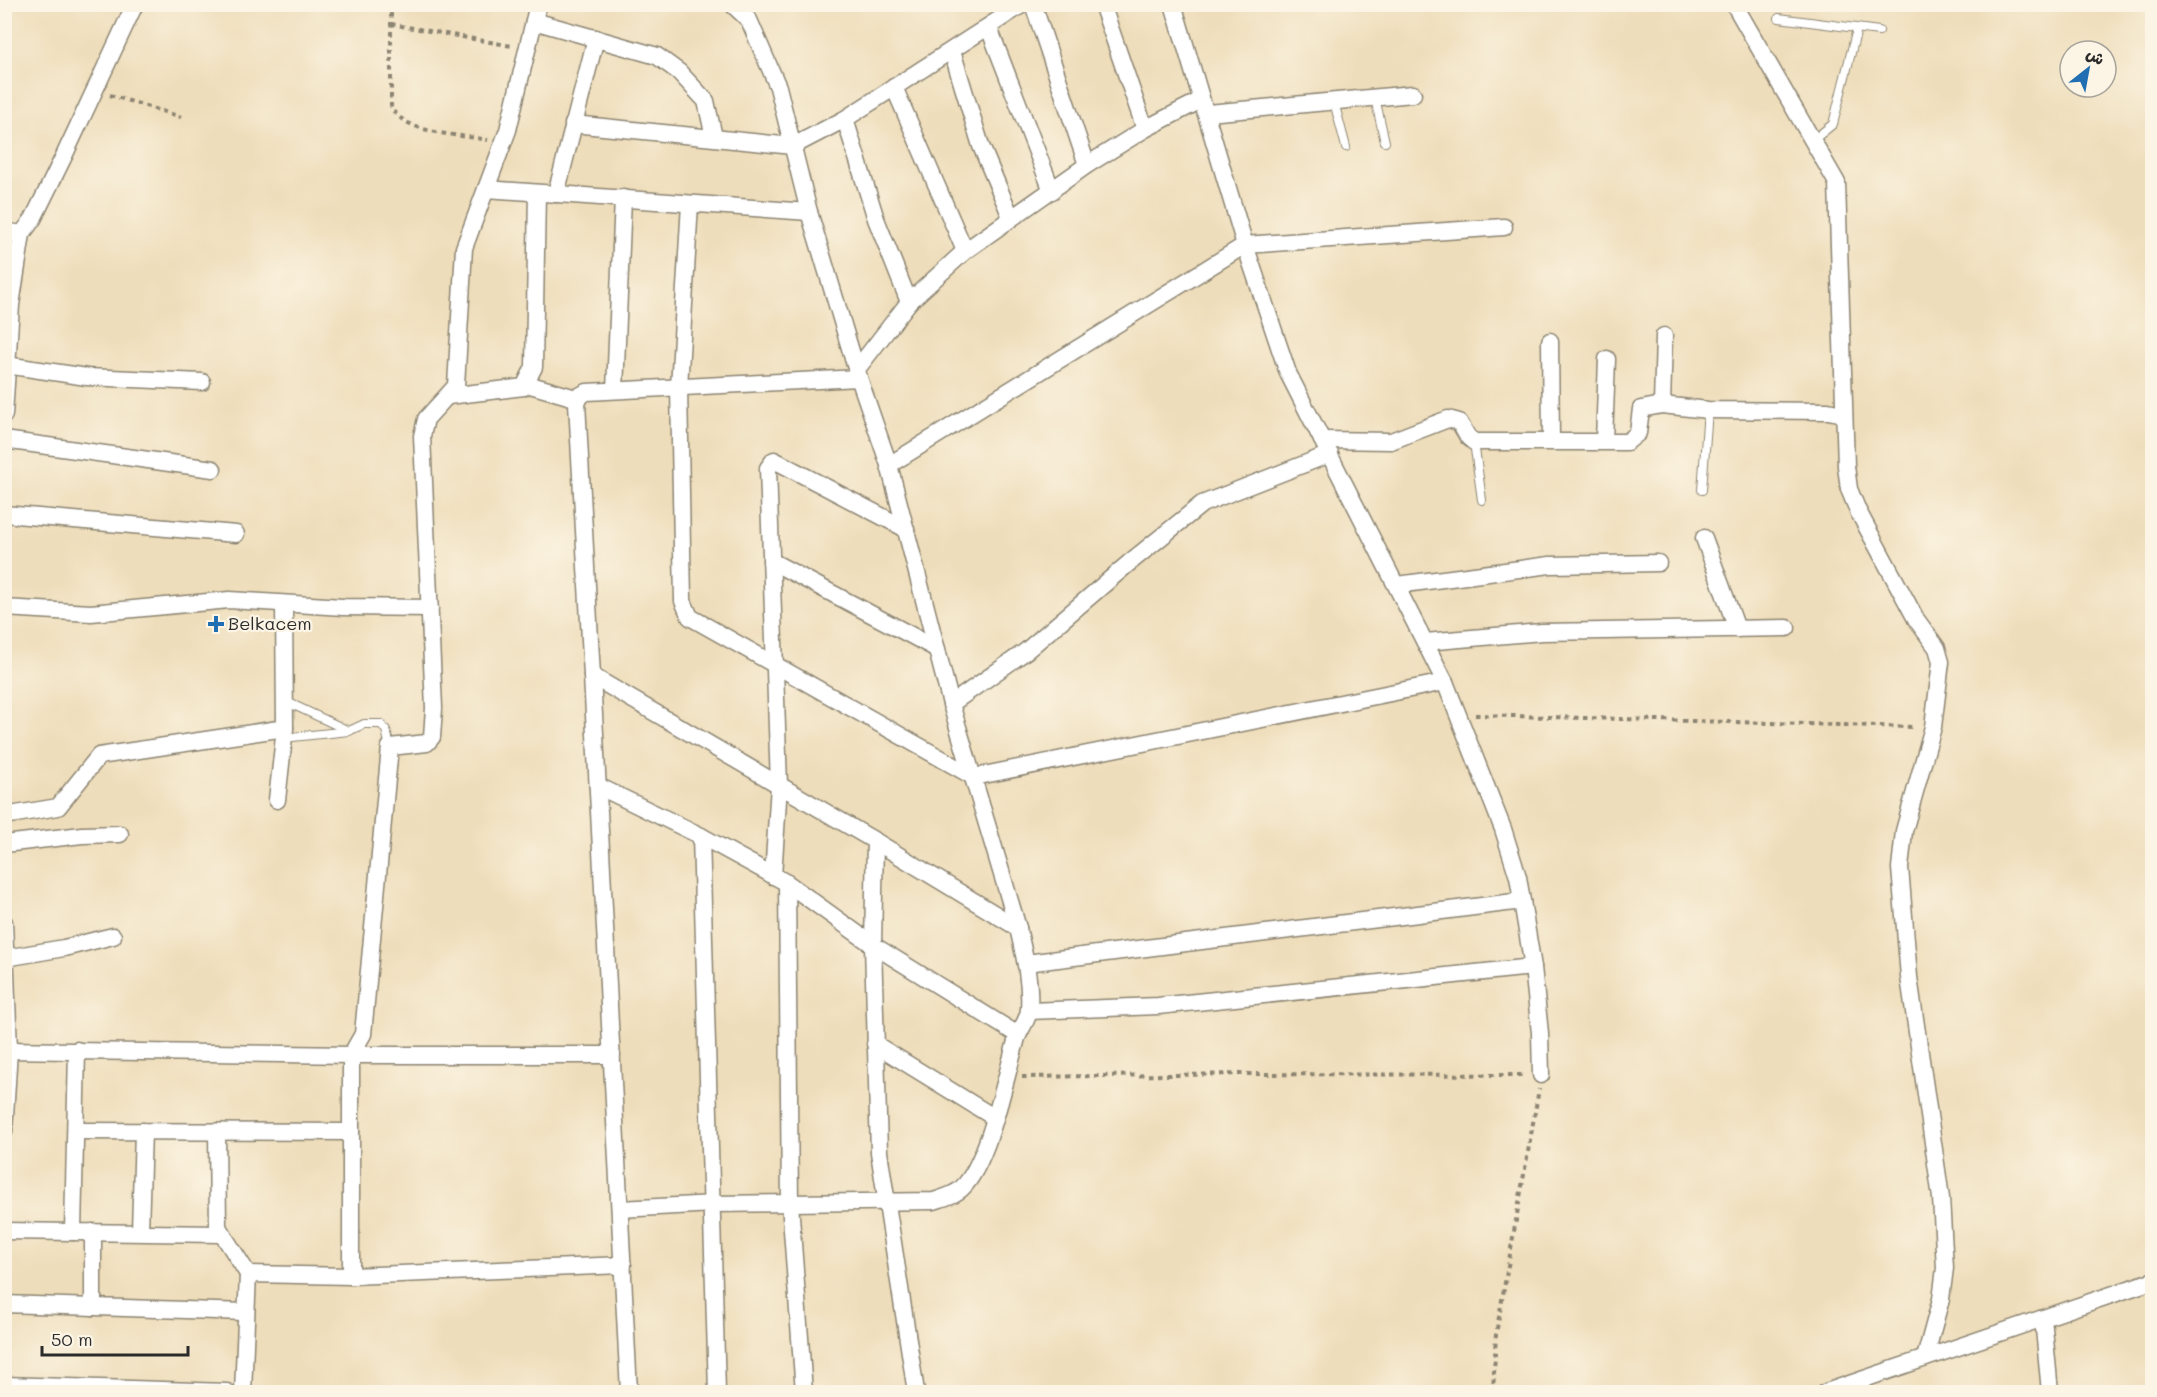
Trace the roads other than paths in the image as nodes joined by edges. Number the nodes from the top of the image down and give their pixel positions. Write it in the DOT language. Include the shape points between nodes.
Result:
graph roads {
  1 [pos="135,4"];
  2 [pos="538,4"];
  3 [pos="732,4"];
  4 [pos="1023,4"];
  5 [pos="1033,4"];
  6 [pos="1102,4"];
  7 [pos="1173,4"];
  8 [pos="1734,4"];
  9 [pos="1779,18"];
  10 [pos="534,21"];
  11 [pos="989,28"];
  12 [pos="1857,29"];
  13 [pos="1879,31"];
  14 [pos="596,38"];
  15 [pos="952,51"];
  16 [pos="894,87"];
  17 [pos="1413,94"];
  18 [pos="1375,98"];
  19 [pos="1334,102"];
  20 [pos="1204,106"];
  21 [pos="845,119"];
  22 [pos="573,124"];
  23 [pos="1145,129"];
  24 [pos="714,137"];
  25 [pos="1812,141"];
  26 [pos="1385,142"];
  27 [pos="793,146"];
  28 [pos="1346,147"];
  29 [pos="1087,165"];
  30 [pos="486,189"];
  31 [pos="1052,191"];
  32 [pos="537,193"];
  33 [pos="556,194"];
  34 [pos="623,198"];
  35 [pos="690,204"];
  36 [pos="809,212"];
  37 [pos="1011,217"];
  38 [pos="1504,227"];
  39 [pos="4,231"];
  40 [pos="22,234"];
  41 [pos="1245,245"];
  42 [pos="965,251"];
  43 [pos="909,302"];
  44 [pos="8,304"];
  45 [pos="1664,336"];
  46 [pos="1550,340"];
  47 [pos="1607,360"];
  48 [pos="5,371"];
  49 [pos="858,374"];
  50 [pos="202,382"];
  51 [pos="527,384"];
  52 [pos="679,387"];
  53 [pos="615,390"];
  54 [pos="448,396"];
  55 [pos="579,399"];
  56 [pos="1662,405"];
  57 [pos="1708,410"];
  58 [pos="1844,414"];
  59 [pos="4,415"];
  60 [pos="4,440"];
  61 [pos="1474,441"];
  62 [pos="1551,441"];
  63 [pos="1604,441"];
  64 [pos="1326,447"];
  65 [pos="889,465"];
  66 [pos="213,469"];
  67 [pos="1702,490"];
  68 [pos="1482,500"];
  69 [pos="4,514"];
  70 [pos="906,529"];
  71 [pos="236,534"];
  72 [pos="1704,538"];
  73 [pos="771,561"];
  74 [pos="1658,563"];
  75 [pos="1396,585"];
  76 [pos="284,604"];
  77 [pos="4,608"];
  78 [pos="430,609"];
  79 [pos="1787,628"];
  80 [pos="1737,629"];
  81 [pos="1425,642"];
  82 [pos="937,649"];
  83 [pos="775,665"];
  84 [pos="592,676"];
  85 [pos="1445,682"];
  86 [pos="284,701"];
  87 [pos="951,704"];
  88 [pos="349,731"];
  89 [pos="284,733"];
  90 [pos="390,747"];
  91 [pos="974,777"];
  92 [pos="779,785"];
  93 [pos="598,786"];
  94 [pos="278,800"];
  95 [pos="4,816"];
  96 [pos="120,834"];
  97 [pos="701,836"];
  98 [pos="875,841"];
  99 [pos="4,844"];
  100 [pos="780,880"];
  101 [pos="1522,901"];
  102 [pos="4,922"];
  103 [pos="1018,928"];
  104 [pos="113,936"];
  105 [pos="873,945"];
  106 [pos="6,958"];
  107 [pos="1026,963"];
  108 [pos="1533,968"];
  109 [pos="1029,1011"];
  110 [pos="1018,1035"];
  111 [pos="875,1044"];
  112 [pos="7,1050"];
  113 [pos="77,1050"];
  114 [pos="612,1054"];
  115 [pos="351,1055"];
  116 [pos="1541,1075"];
  117 [pos="995,1118"];
  118 [pos="76,1131"];
  119 [pos="143,1131"];
  120 [pos="4,1132"];
  121 [pos="217,1132"];
  122 [pos="351,1132"];
  123 [pos="790,1203"];
  124 [pos="885,1203"];
  125 [pos="714,1204"];
  126 [pos="620,1209"];
  127 [pos="4,1231"];
  128 [pos="93,1232"];
  129 [pos="140,1232"];
  130 [pos="74,1233"];
  131 [pos="220,1234"];
  132 [pos="623,1265"];
  133 [pos="248,1274"];
  134 [pos="351,1276"];
  135 [pos="2152,1281"];
  136 [pos="4,1304"];
  137 [pos="93,1307"];
  138 [pos="246,1312"];
  139 [pos="2043,1318"];
  140 [pos="1925,1358"];
  141 [pos="4,1385"];
  142 [pos="227,1392"];
  143 [pos="243,1392"];
  144 [pos="629,1392"];
  145 [pos="717,1392"];
  146 [pos="804,1392"];
  147 [pos="916,1392"];
  148 [pos="1826,1392"];
  149 [pos="2050,1392"];
  1 -- 40 [label="street" via="37,211"];
  2 -- 10 [label="street"];
  3 -- 27 [label="street" via="749,20 764,53 778,87"];
  4 -- 11 [label="street"];
  5 -- 29 [label="street"];
  6 -- 23 [label="street"];
  7 -- 20 [label="street"];
  8 -- 25 [label="street"];
  9 -- 12 [label="lane"];
  10 -- 14 [label="street"];
  10 -- 30 [label="street" via="503,143"];
  11 -- 15 [label="street"];
  11 -- 31 [label="street"];
  12 -- 13 [label="lane"];
  12 -- 25 [label="lane" via="1833,124"];
  14 -- 22 [label="street"];
  14 -- 24 [label="street" via="657,56 679,72 706,101"];
  15 -- 16 [label="street"];
  15 -- 37 [label="street" via="981,146"];
  16 -- 21 [label="street"];
  16 -- 42 [label="street"];
  17 -- 18 [label="street"];
  18 -- 19 [label="street"];
  18 -- 26 [label="lane"];
  19 -- 20 [label="street"];
  19 -- 28 [label="lane"];
  20 -- 23 [label="street"];
  20 -- 41 [label="street"];
  21 -- 27 [label="street"];
  21 -- 43 [label="street" via="876,219"];
  22 -- 24 [label="street"];
  22 -- 33 [label="street"];
  23 -- 29 [label="street"];
  24 -- 27 [label="street"];
  25 -- 58 [label="street" via="1837,183"];
  27 -- 36 [label="street"];
  29 -- 31 [label="street"];
  30 -- 32 [label="street"];
  30 -- 54 [label="street" via="464,248 456,386"];
  31 -- 37 [label="street"];
  32 -- 33 [label="street"];
  32 -- 51 [label="street" via="534,367"];
  33 -- 34 [label="street"];
  34 -- 35 [label="street"];
  34 -- 53 [label="street"];
  35 -- 36 [label="street"];
  35 -- 52 [label="street"];
  36 -- 49 [label="street"];
  37 -- 42 [label="street"];
  38 -- 41 [label="street"];
  39 -- 40 [label="street"];
  40 -- 44 [label="street"];
  41 -- 64 [label="street" via="1288,373"];
  41 -- 65 [label="street"];
  42 -- 43 [label="street"];
  43 -- 49 [label="street"];
  44 -- 48 [label="street"];
  45 -- 56 [label="street"];
  46 -- 62 [label="street"];
  47 -- 63 [label="street"];
  48 -- 50 [label="street"];
  48 -- 59 [label="street"];
  49 -- 52 [label="street"];
  49 -- 65 [label="street"];
  51 -- 54 [label="street"];
  51 -- 55 [label="street"];
  52 -- 53 [label="street"];
  52 -- 83 [label="street" via="683,601 690,616"];
  53 -- 55 [label="street" via="587,392"];
  54 -- 78 [label="street" via="426,419 422,436"];
  55 -- 84 [label="street"];
  56 -- 57 [label="street"];
  56 -- 63 [label="street" via="1641,409 1638,433 1627,441"];
  57 -- 58 [label="street"];
  57 -- 67 [label="lane"];
  58 -- 140 [label="street" via="1849,489 1916,619 1937,648 1941,662 1933,727 1904,831 1900,868 1909,977 1941,1198 1945,1268"];
  60 -- 66 [label="street"];
  61 -- 62 [label="street"];
  61 -- 64 [label="street" via="1459,422 1448,419 1391,441"];
  61 -- 68 [label="lane"];
  62 -- 63 [label="street"];
  64 -- 75 [label="street"];
  64 -- 87 [label="street" via="1202,504 1026,651"];
  65 -- 70 [label="street"];
  69 -- 71 [label="street"];
  70 -- 73 [label="street" via="774,460 768,468"];
  70 -- 82 [label="street"];
  72 -- 80 [label="street"];
  73 -- 82 [label="street"];
  73 -- 83 [label="street"];
  74 -- 75 [label="street" via="1550,565"];
  75 -- 81 [label="street"];
  76 -- 77 [label="street" via="230,600 91,612"];
  76 -- 78 [label="street"];
  76 -- 86 [label="street"];
  78 -- 90 [label="street" via="432,736 427,743"];
  79 -- 80 [label="street"];
  80 -- 81 [label="street" via="1542,632"];
  81 -- 85 [label="street"];
  82 -- 87 [label="street"];
  83 -- 91 [label="street"];
  83 -- 92 [label="street"];
  84 -- 92 [label="street"];
  84 -- 93 [label="street"];
  85 -- 91 [label="street"];
  85 -- 101 [label="street" via="1503,829"];
  86 -- 88 [label="lane"];
  86 -- 89 [label="street"];
  87 -- 91 [label="street"];
  88 -- 89 [label="lane"];
  88 -- 90 [label="lane" via="364,723 381,724"];
  89 -- 94 [label="street"];
  89 -- 95 [label="street" via="99,756 58,807"];
  90 -- 115 [label="street" via="363,1034"];
  91 -- 103 [label="street"];
  92 -- 98 [label="street"];
  92 -- 100 [label="street"];
  93 -- 97 [label="street"];
  93 -- 114 [label="street"];
  96 -- 99 [label="street"];
  97 -- 100 [label="street"];
  97 -- 125 [label="street"];
  98 -- 103 [label="street"];
  98 -- 105 [label="street"];
  100 -- 105 [label="street"];
  100 -- 123 [label="street"];
  101 -- 107 [label="street"];
  101 -- 108 [label="street"];
  102 -- 106 [label="street"];
  103 -- 107 [label="street"];
  104 -- 106 [label="street"];
  105 -- 110 [label="street"];
  105 -- 111 [label="street"];
  106 -- 112 [label="street"];
  107 -- 109 [label="street"];
  108 -- 109 [label="street" via="1158,1006"];
  108 -- 116 [label="street"];
  109 -- 110 [label="street"];
  110 -- 117 [label="street"];
  111 -- 117 [label="street"];
  111 -- 124 [label="street"];
  112 -- 113 [label="street"];
  112 -- 120 [label="street"];
  113 -- 115 [label="street"];
  113 -- 118 [label="street"];
  114 -- 115 [label="street"];
  114 -- 126 [label="street"];
  115 -- 122 [label="street"];
  117 -- 124 [label="street" via="963,1188 934,1201"];
  118 -- 119 [label="street"];
  118 -- 130 [label="street"];
  119 -- 121 [label="street"];
  119 -- 129 [label="street"];
  121 -- 122 [label="street"];
  121 -- 131 [label="street"];
  122 -- 134 [label="street"];
  123 -- 124 [label="street"];
  123 -- 125 [label="street"];
  123 -- 146 [label="street"];
  124 -- 147 [label="street"];
  125 -- 126 [label="street"];
  125 -- 145 [label="street"];
  126 -- 132 [label="street"];
  127 -- 130 [label="street"];
  128 -- 129 [label="street"];
  128 -- 130 [label="street"];
  128 -- 137 [label="street"];
  129 -- 131 [label="street"];
  131 -- 133 [label="street"];
  132 -- 134 [label="street"];
  132 -- 144 [label="street"];
  133 -- 134 [label="street"];
  133 -- 138 [label="street"];
  135 -- 139 [label="street"];
  136 -- 137 [label="street"];
  137 -- 138 [label="street"];
  138 -- 143 [label="street"];
  139 -- 140 [label="street"];
  139 -- 149 [label="street"];
  140 -- 148 [label="street"];
  141 -- 142 [label="street"];
}
